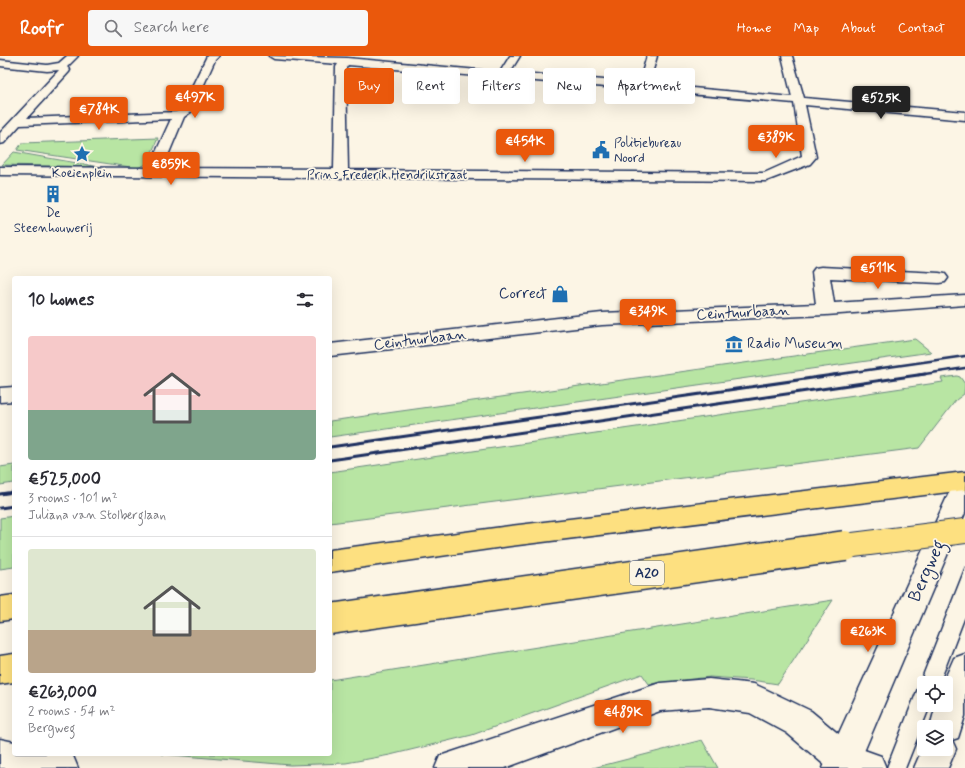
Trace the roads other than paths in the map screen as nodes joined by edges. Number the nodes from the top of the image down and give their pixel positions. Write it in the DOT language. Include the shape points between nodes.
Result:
graph roads {
  1 [pos="73,56"];
  2 [pos="214,56"];
  3 [pos="274,56"];
  4 [pos="515,56"];
  5 [pos="652,56"];
  6 [pos="787,56"];
  7 [pos="348,61"];
  8 [pos="0,63"];
  9 [pos="61,66"];
  10 [pos="508,68"];
  11 [pos="648,68"];
  12 [pos="468,73"];
  13 [pos="535,79"];
  14 [pos="604,84"];
  15 [pos="695,92"];
  16 [pos="799,101"];
  17 [pos="179,115"];
  18 [pos="965,116"];
  19 [pos="17,122"];
  20 [pos="0,140"];
  21 [pos="157,165"];
  22 [pos="0,171"];
  23 [pos="341,175"];
  24 [pos="939,278"];
  25 [pos="965,300"];
  26 [pos="826,309"];
  27 [pos="332,350"];
  28 [pos="12,394"];
  29 [pos="0,395"];
  30 [pos="965,467"];
  31 [pos="965,483"];
  32 [pos="802,500"];
  33 [pos="965,530"];
  34 [pos="332,561"];
  35 [pos="12,607"];
  36 [pos="0,609"];
  37 [pos="332,619"];
  38 [pos="12,668"];
  39 [pos="965,668"];
  40 [pos="0,670"];
  41 [pos="948,720"];
  42 [pos="936,756"];
  43 [pos="18,761"];
  44 [pos="851,765"];
  45 [pos="61,768"];
  46 [pos="452,768"];
  47 [pos="932,768"];
  1 -- 9 [label="street"];
  2 -- 17 [label="street" via="186,112"];
  3 -- 7 [label="street"];
  4 -- 10 [label="street"];
  5 -- 11 [label="street"];
  6 -- 16 [label="street"];
  7 -- 12 [label="street"];
  7 -- 23 [label="street" via="341,67"];
  8 -- 9 [label="street" via="47,68"];
  9 -- 19 [label="street" via="65,70"];
  13 -- 14 [label="street"];
  15 -- 16 [label="street"];
  16 -- 18 [label="street"];
  16 -- 23 [label="street, Prins Frederik Hendrikstraat" via="809,157 766,178"];
  17 -- 19 [label="street"];
  17 -- 21 [label="street"];
  19 -- 20 [label="street"];
  22 -- 23 [label="street, Prins Frederik Hendrikstraat"];
  24 -- 26 [label="street" via="821,272"];
  25 -- 26 [label="street, Ceintuurbaan"];
  26 -- 27 [label="street, Ceintuurbaan" via="588,320"];
  28 -- 29 [label="street"];
  30 -- 32 [label="highway"];
  31 -- 32 [label="highway"];
  31 -- 44 [label="street, Bergweg"];
  32 -- 34 [label="highway"];
  33 -- 37 [label="highway, A20, bridge"];
  35 -- 36 [label="highway"];
  38 -- 40 [label="highway"];
  39 -- 41 [label="street" via="956,688"];
  42 -- 47 [label="street"];
  43 -- 45 [label="street"];
  44 -- 46 [label="street" via="799,722 754,699 709,693 660,697"];
}
